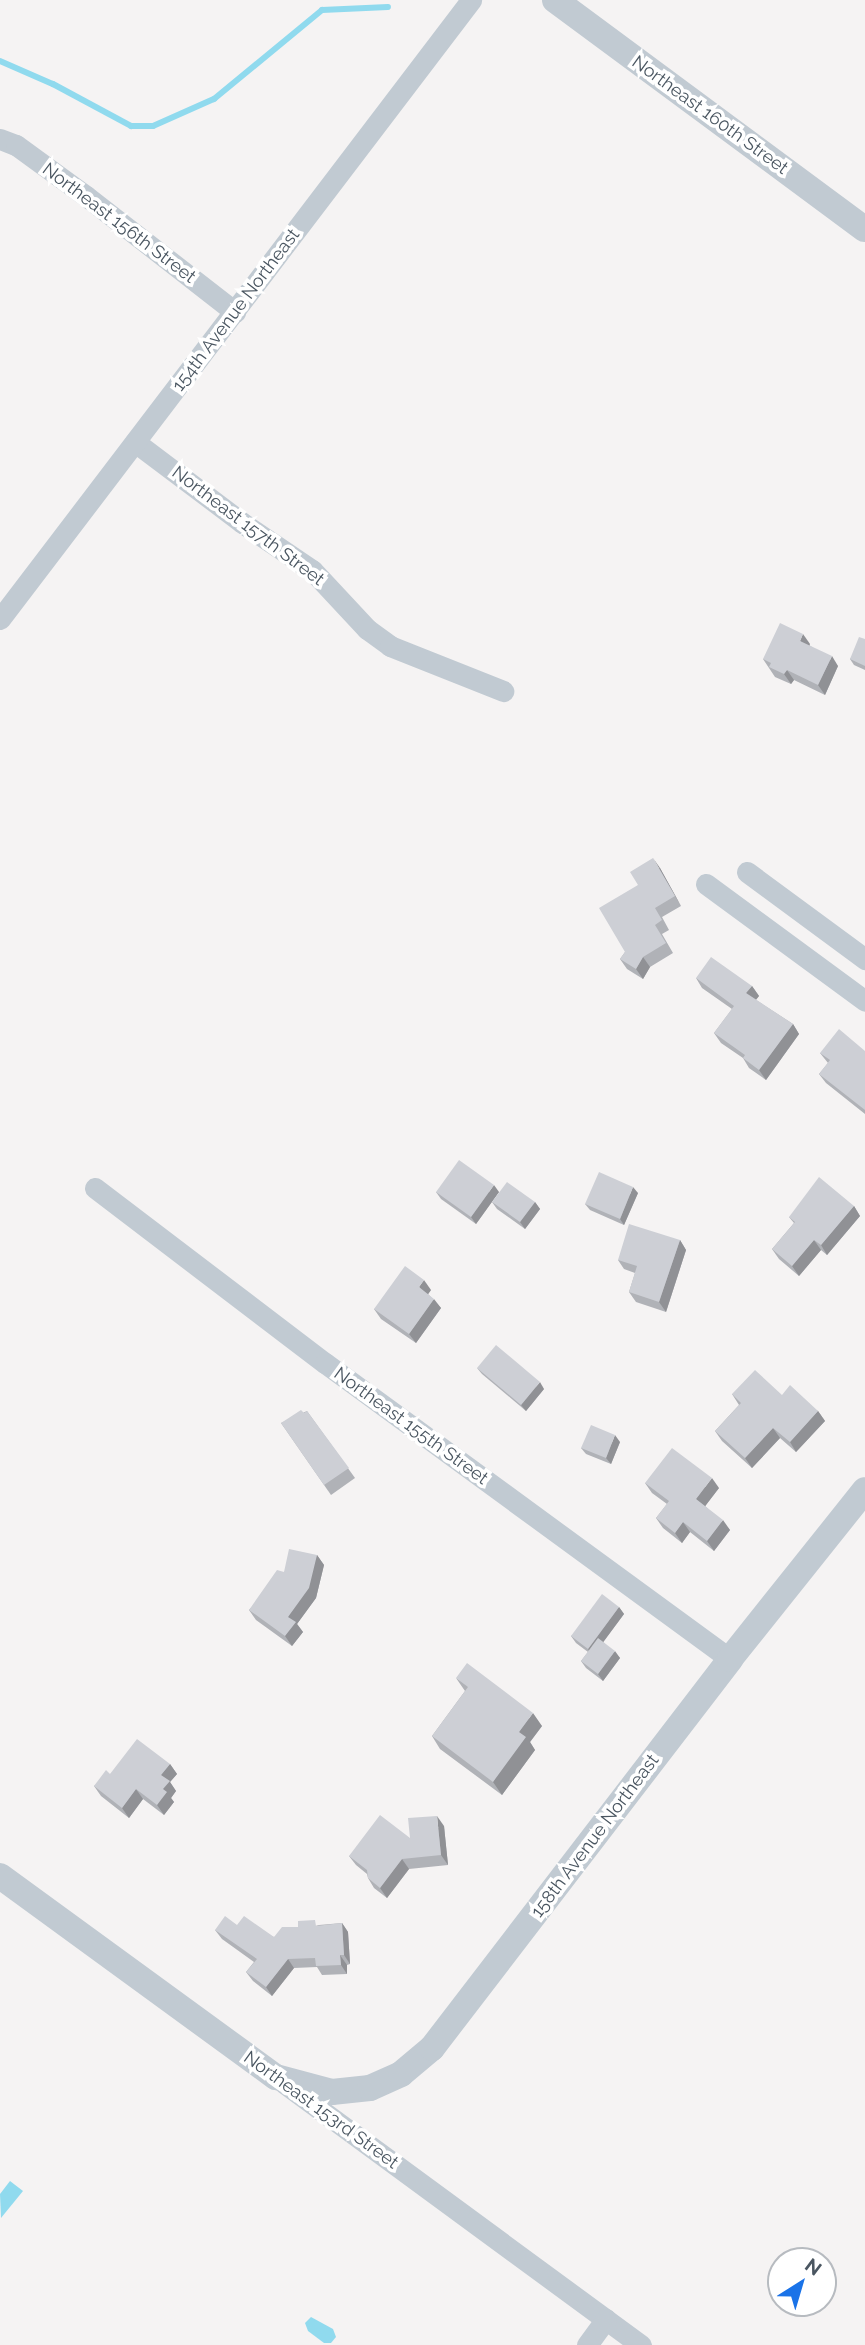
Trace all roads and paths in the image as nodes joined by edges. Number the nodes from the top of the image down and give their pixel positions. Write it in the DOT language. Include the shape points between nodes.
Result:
graph roads {
  1 [pos="471,0"];
  2 [pos="555,0"];
  3 [pos="0,139"];
  4 [pos="865,229"];
  5 [pos="235,312"];
  6 [pos="135,442"];
  7 [pos="0,619"];
  8 [pos="503,691"];
  9 [pos="747,872"];
  10 [pos="706,884"];
  11 [pos="865,959"];
  12 [pos="865,1001"];
  13 [pos="95,1188"];
  14 [pos="865,1490"];
  15 [pos="730,1659"];
  16 [pos="0,1876"];
  17 [pos="276,2077"];
  18 [pos="606,2319"];
  19 [pos="587,2345"];
  20 [pos="641,2345"];
  1 -- 5 [label="street, 154th Avenue Northeast"];
  2 -- 4 [label="street, Northeast 160th Street"];
  3 -- 5 [label="street, Northeast 156th Street" via="16,145 66,181"];
  5 -- 6 [label="street, 154th Avenue Northeast"];
  6 -- 7 [label="street, 154th Avenue Northeast"];
  6 -- 8 [label="street, Northeast 157th Street" via="312,569 367,629 390,646"];
  9 -- 11 [label="street"];
  10 -- 12 [label="street"];
  13 -- 15 [label="street, Northeast 155th Street"];
  14 -- 15 [label="street, 158th Avenue Northeast"];
  15 -- 17 [label="street, 158th Avenue Northeast" via="432,2048 401,2074 370,2088 332,2092"];
  16 -- 17 [label="street, Northeast 153rd Street"];
  17 -- 18 [label="street, Northeast 153rd Street"];
  18 -- 19 [label="street"];
  18 -- 20 [label="street, Northeast 153rd Street"];
}
